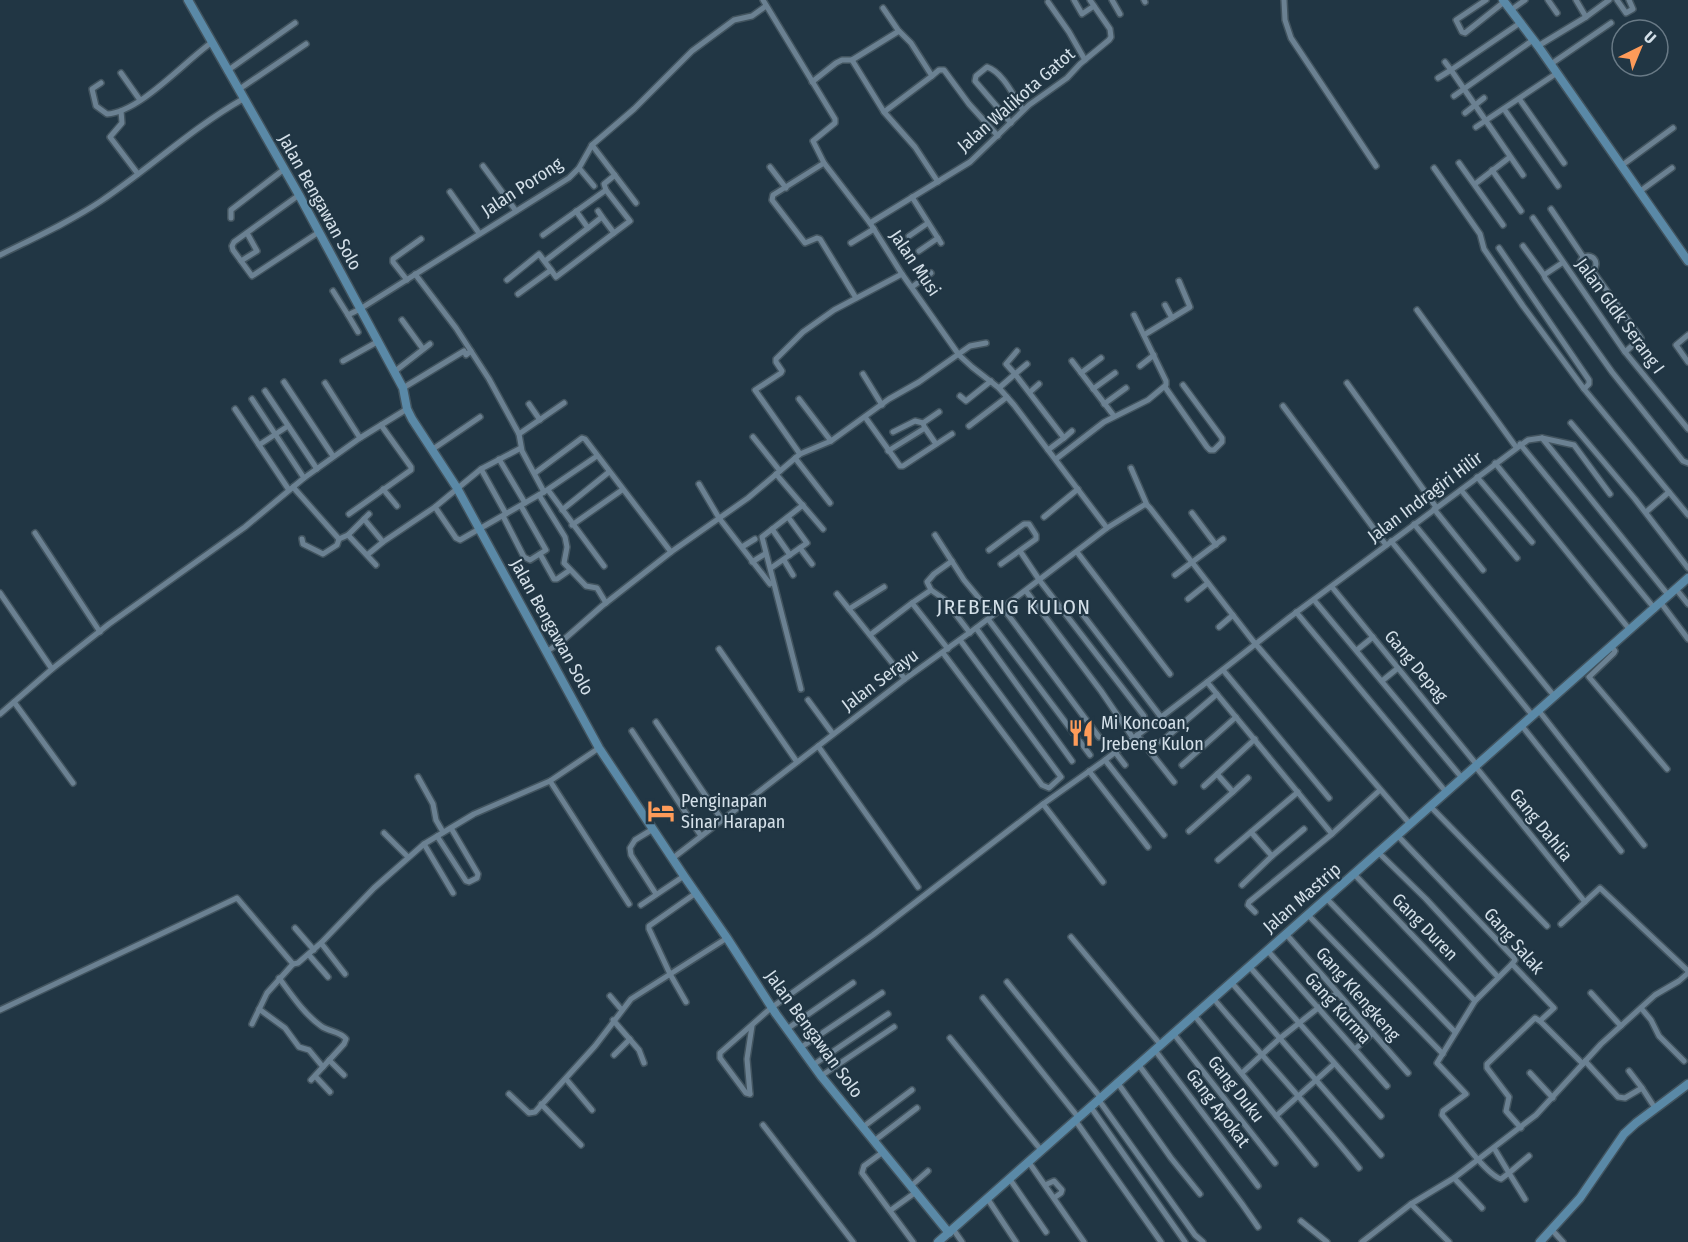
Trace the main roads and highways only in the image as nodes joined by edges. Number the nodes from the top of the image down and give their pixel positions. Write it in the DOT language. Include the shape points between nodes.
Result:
graph roads {
  1 [pos="188,0"];
  2 [pos="1503,1"];
  3 [pos="1688,261"];
  4 [pos="1688,578"];
  5 [pos="1688,1084"];
  6 [pos="951,1231"];
  7 [pos="938,1242"];
  8 [pos="1540,1242"];
  1 -- 6 [label="main road, Jalan Bengawan Solo" via="403,388 407,409 457,488 599,748 800,1048"];
  2 -- 3 [label="main road"];
  4 -- 6 [label="main road, Jalan Mastrip" via="1587,672 1476,765"];
  5 -- 8 [label="main road" via="1648,1098 1635,1123 1580,1198"];
  6 -- 7 [label="main road, Jalan Mastrip"];
}
